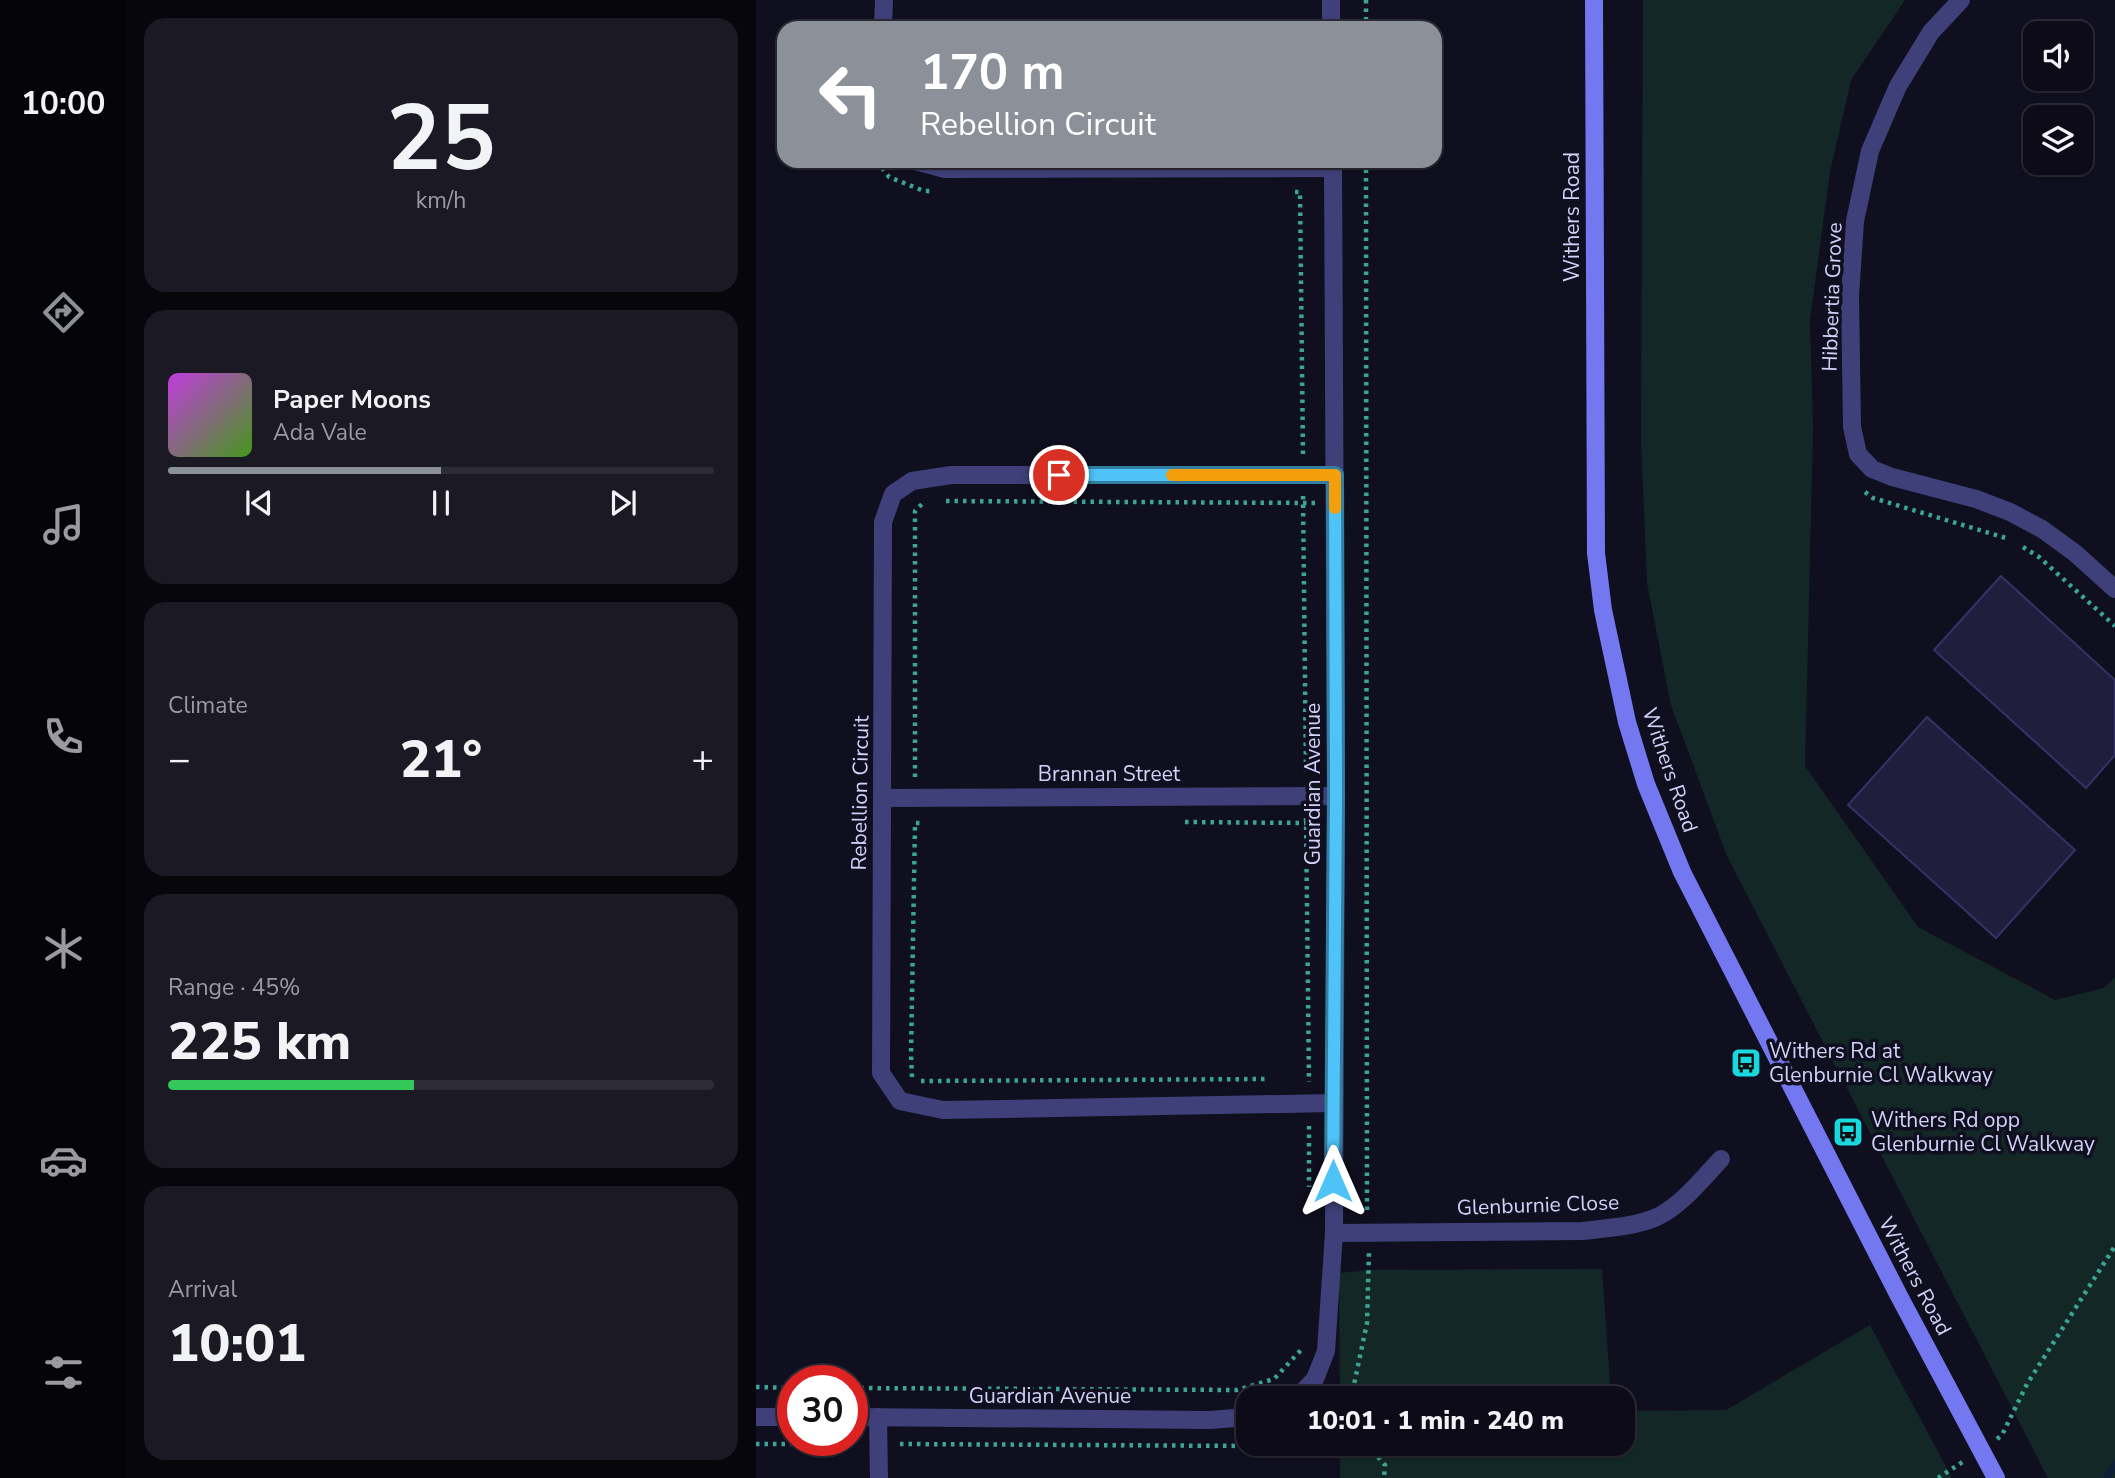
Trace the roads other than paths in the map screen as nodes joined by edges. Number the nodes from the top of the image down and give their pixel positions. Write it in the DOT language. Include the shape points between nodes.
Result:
graph roads {
  1 [pos="884,0"];
  2 [pos="1331,0"];
  3 [pos="1594,0"];
  4 [pos="1961,0"];
  5 [pos="883,21"];
  6 [pos="1331,21"];
  7 [pos="941,168"];
  8 [pos="1023,168"];
  9 [pos="1333,168"];
  10 [pos="1335,475"];
  11 [pos="2115,590"];
  12 [pos="1336,796"];
  13 [pos="882,798"];
  14 [pos="1333,1103"];
  15 [pos="1721,1159"];
  16 [pos="1334,1233"];
  17 [pos="1308,1386"];
  18 [pos="756,1417"];
  19 [pos="777,1417"];
  20 [pos="868,1417"];
  21 [pos="878,1417"];
  22 [pos="1236,1418"];
  23 [pos="879,1478"];
  24 [pos="1996,1478"];
  1 -- 5 [label="street"];
  2 -- 6 [label="street"];
  3 -- 24 [label="main road, Withers Road" via="1596,553 1603,610 1628,722 1646,785 1682,872"];
  4 -- 11 [label="street, Hibbertia Grove" via="1931,32 1898,86 1870,151 1855,221 1850,296 1852,427 1858,454 1872,469 1892,477 2010,512 2075,553"];
  7 -- 8 [label="street"];
  9 -- 10 [label="street, Guardian Avenue"];
  10 -- 12 [label="street, Guardian Avenue"];
  10 -- 13 [label="street, Rebellion Circuit" via="951,475 912,481 893,494 883,522"];
  12 -- 13 [label="street, Brannan Street"];
  12 -- 14 [label="street, Guardian Avenue"];
  13 -- 14 [label="street, Rebellion Circuit" via="881,1073 901,1101 943,1110"];
  14 -- 16 [label="street, Guardian Avenue"];
  15 -- 16 [label="street, Glenburnie Close" via="1657,1217 1623,1227"];
  16 -- 17 [label="street, Guardian Avenue" via="1326,1351"];
  18 -- 19 [label="street"];
  20 -- 21 [label="street, Guardian Avenue"];
  21 -- 22 [label="street, Guardian Avenue"];
  21 -- 23 [label="street"];
}
